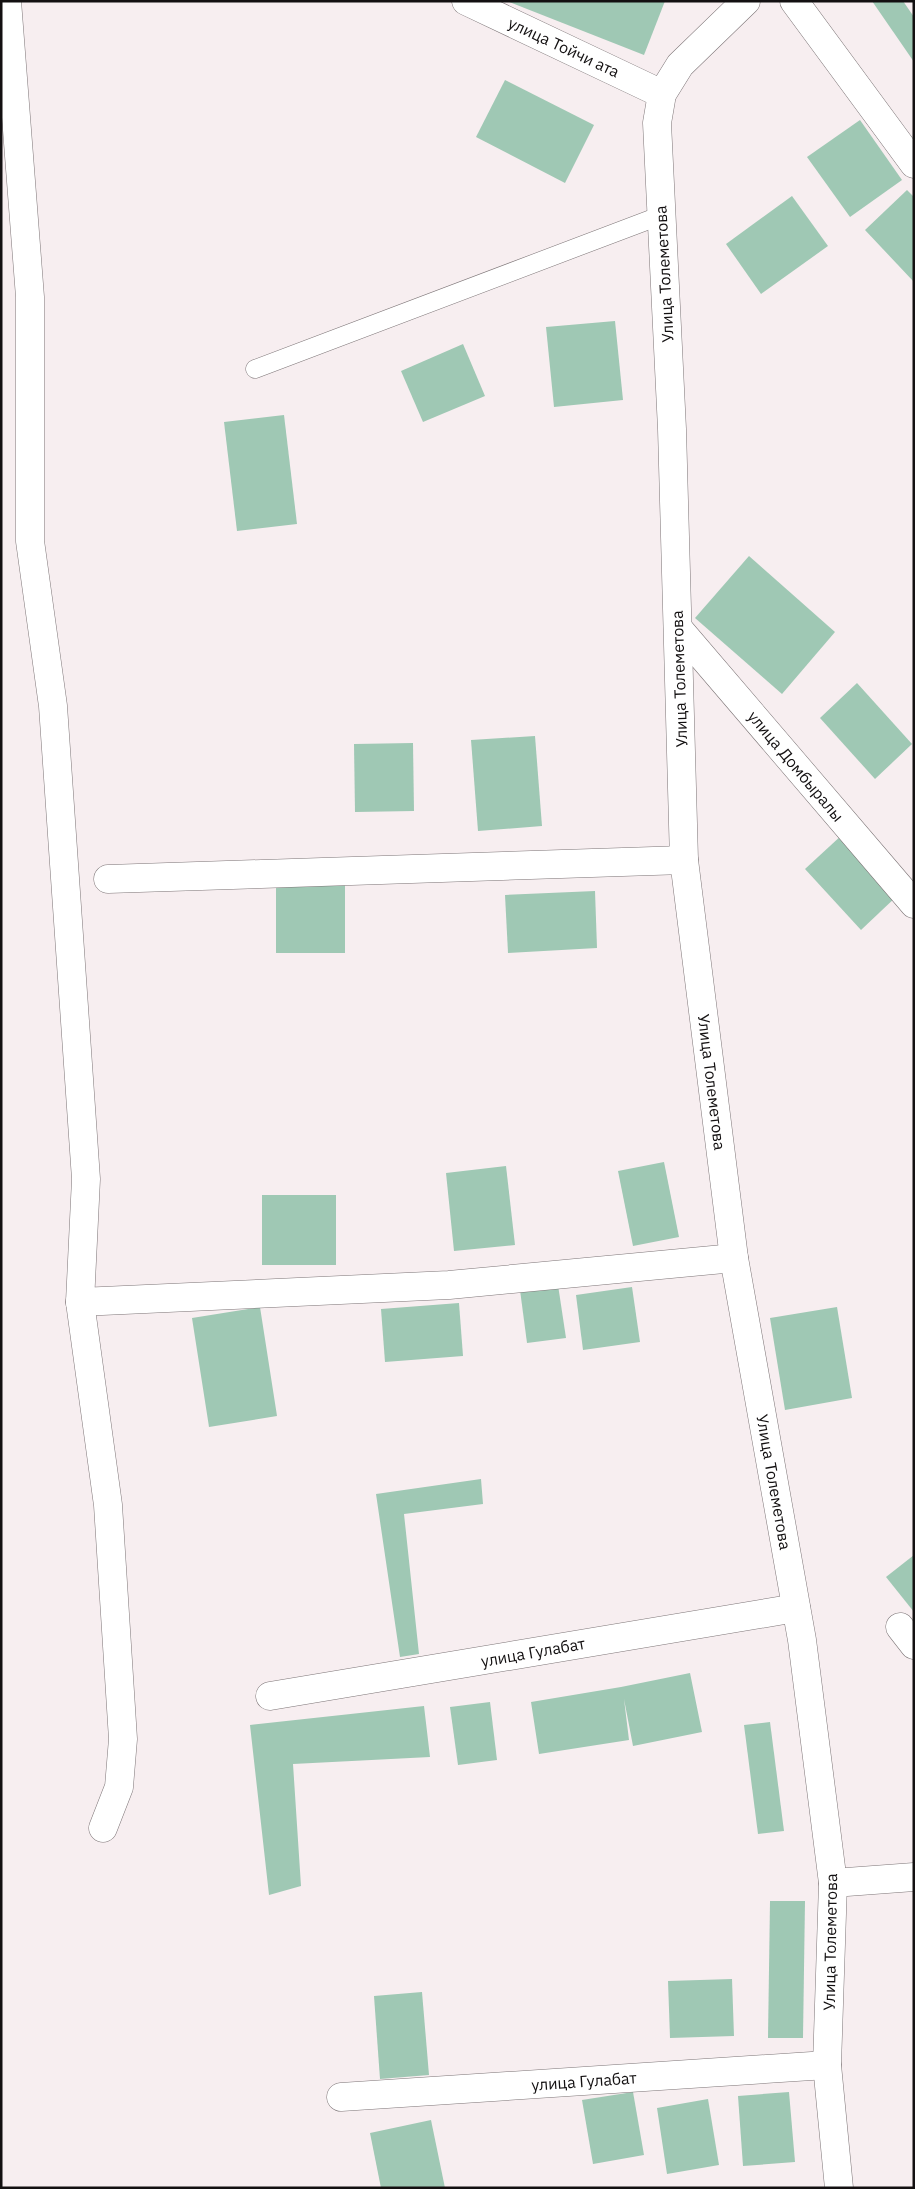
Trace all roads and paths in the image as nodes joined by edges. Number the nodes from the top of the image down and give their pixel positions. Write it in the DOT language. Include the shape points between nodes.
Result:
graph roads {
  1 [pos="7,1"];
  2 [pos="466,1"];
  3 [pos="746,1"];
  4 [pos="794,1"];
  5 [pos="662,94"];
  6 [pos="914,164"];
  7 [pos="662,215"];
  8 [pos="255,369"];
  9 [pos="678,628"];
  10 [pos="684,860"];
  11 [pos="108,879"];
  12 [pos="914,904"];
  13 [pos="734,1258"];
  14 [pos="80,1302"];
  15 [pos="796,1608"];
  16 [pos="270,1696"];
  17 [pos="103,1828"];
  18 [pos="914,1877"];
  19 [pos="833,1883"];
  20 [pos="828,2065"];
  21 [pos="341,2097"];
  22 [pos="839,2188"];
  1 -- 14 [label="street" via="30,297 30,542 53,706 86,1179"];
  2 -- 5 [label="street, улица Тойчи ата"];
  3 -- 5 [label="street, Улица Толеметова" via="680,65"];
  4 -- 6 [label="street"];
  5 -- 7 [label="street, Улица Толеметова" via="657,123"];
  7 -- 8 [label="lane"];
  7 -- 9 [label="street, Улица Толеметова"];
  9 -- 10 [label="street, Улица Толеметова"];
  9 -- 12 [label="street, улица Домбыралы"];
  10 -- 11 [label="street"];
  10 -- 13 [label="street, Улица Толеметова"];
  13 -- 14 [label="street" via="449,1284"];
  13 -- 15 [label="street, Улица Толеметова"];
  14 -- 17 [label="street" via="108,1505 123,1739 119,1787"];
  15 -- 16 [label="street, улица Гулабат"];
  15 -- 19 [label="street, Улица Толеметова"];
  18 -- 19 [label="street"];
  19 -- 20 [label="street, Улица Толеметова"];
  20 -- 21 [label="street, улица Гулабат"];
  20 -- 22 [label="street, Улица Толеметова"];
}
